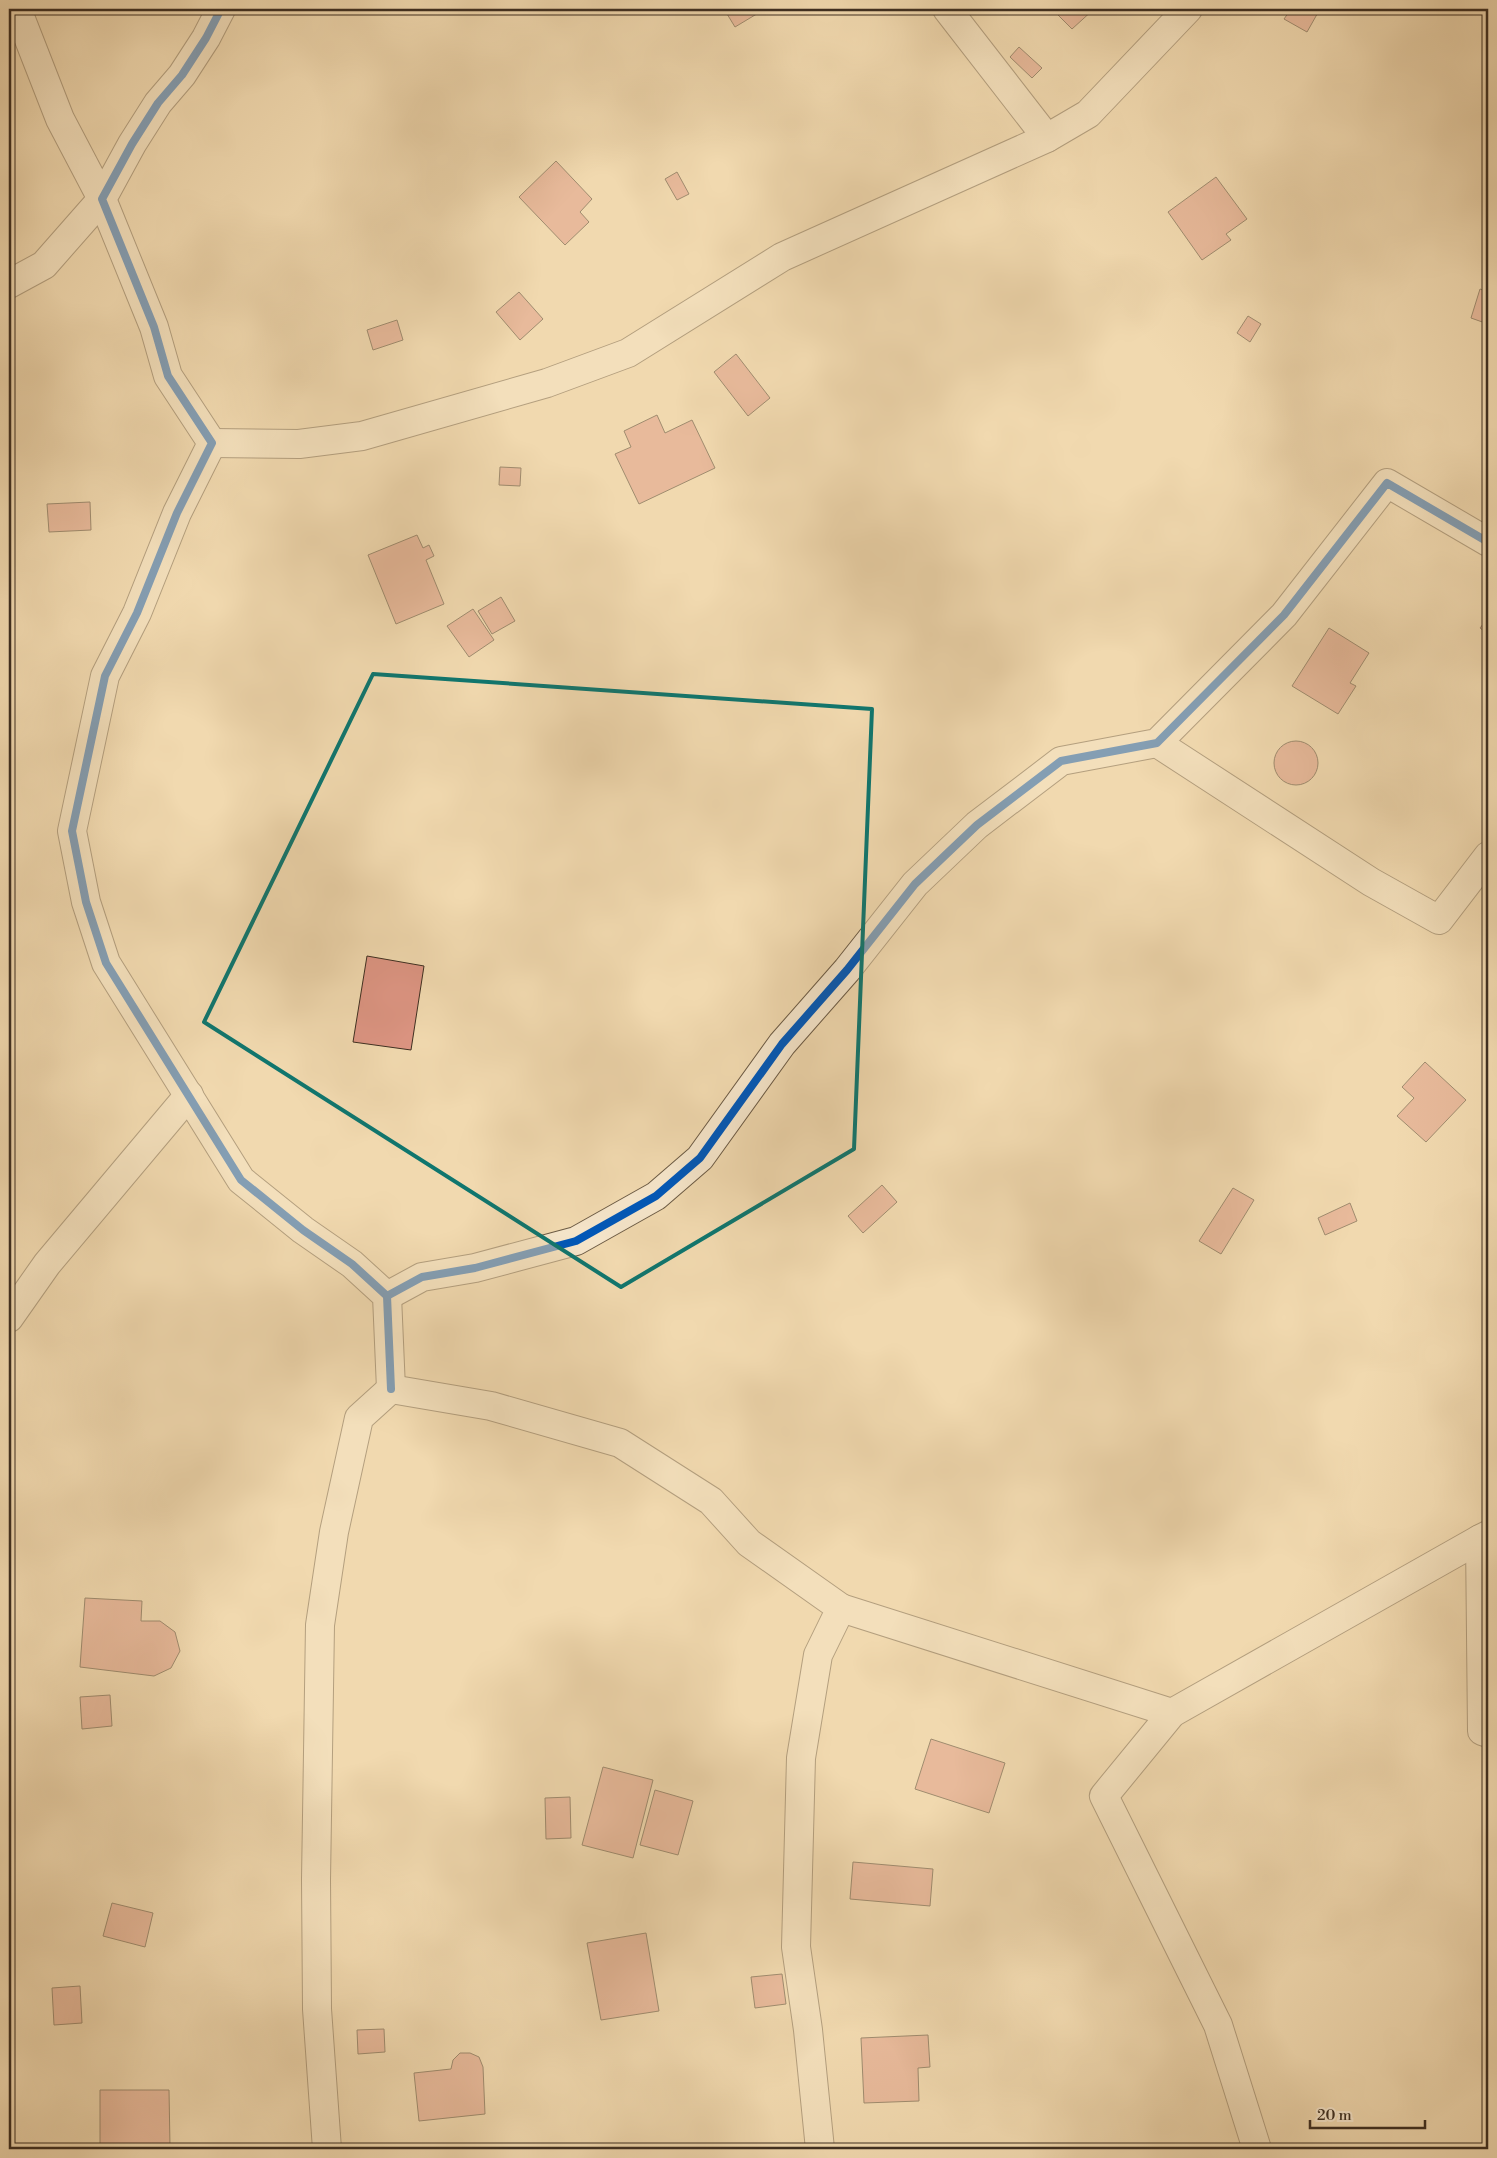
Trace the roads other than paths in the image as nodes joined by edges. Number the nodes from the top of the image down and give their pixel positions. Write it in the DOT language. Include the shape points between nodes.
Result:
graph roads {
  1 [pos="17,9"];
  2 [pos="222,9"];
  3 [pos="947,9"];
  4 [pos="1188,9"];
  5 [pos="1047,138"];
  6 [pos="102,199"];
  7 [pos="9,284"];
  8 [pos="212,443"];
  9 [pos="1488,542"];
  10 [pos="1157,743"];
  11 [pos="1488,856"];
  12 [pos="189,1096"];
  13 [pos="387,1296"];
  14 [pos="9,1318"];
  15 [pos="392,1389"];
  16 [pos="1484,1537"];
  17 [pos="841,1608"];
  18 [pos="1172,1713"];
  19 [pos="1488,1733"];
  20 [pos="327,2149"];
  21 [pos="820,2149"];
  22 [pos="1257,2149"];
  1 -- 6 [label="street" via="60,118"];
  2 -- 6 [label="street" via="182,75 158,103 137,136"];
  3 -- 5 [label="street"];
  4 -- 5 [label="street" via="1088,114"];
  5 -- 8 [label="street" via="782,256 628,352 547,383 362,436 298,444"];
  6 -- 7 [label="street" via="44,265"];
  6 -- 8 [label="street" via="154,327 168,376"];
  8 -- 12 [label="street" via="177,513 137,612 105,676 72,831 86,902 106,963"];
  9 -- 10 [label="street" via="1387,483 1284,615"];
  10 -- 11 [label="street" via="1370,882 1439,920"];
  10 -- 13 [label="street" via="1061,761 977,825 915,884 847,970 782,1044 700,1158 656,1196 576,1242 475,1268 422,1277"];
  12 -- 13 [label="street" via="241,1180 352,1264"];
  12 -- 14 [label="street" via="47,1264"];
  13 -- 15 [label="street"];
  15 -- 17 [label="street" via="491,1406 620,1443 711,1501 749,1544"];
  15 -- 20 [label="street" via="359,1418 334,1532 320,1625 317,2009"];
  16 -- 18 [label="street"];
  16 -- 19 [label="street" via="1482,1731"];
  17 -- 18 [label="street"];
  17 -- 21 [label="street" via="818,1655 801,1758 796,1947"];
  18 -- 22 [label="street" via="1104,1796 1218,2025"];
}
